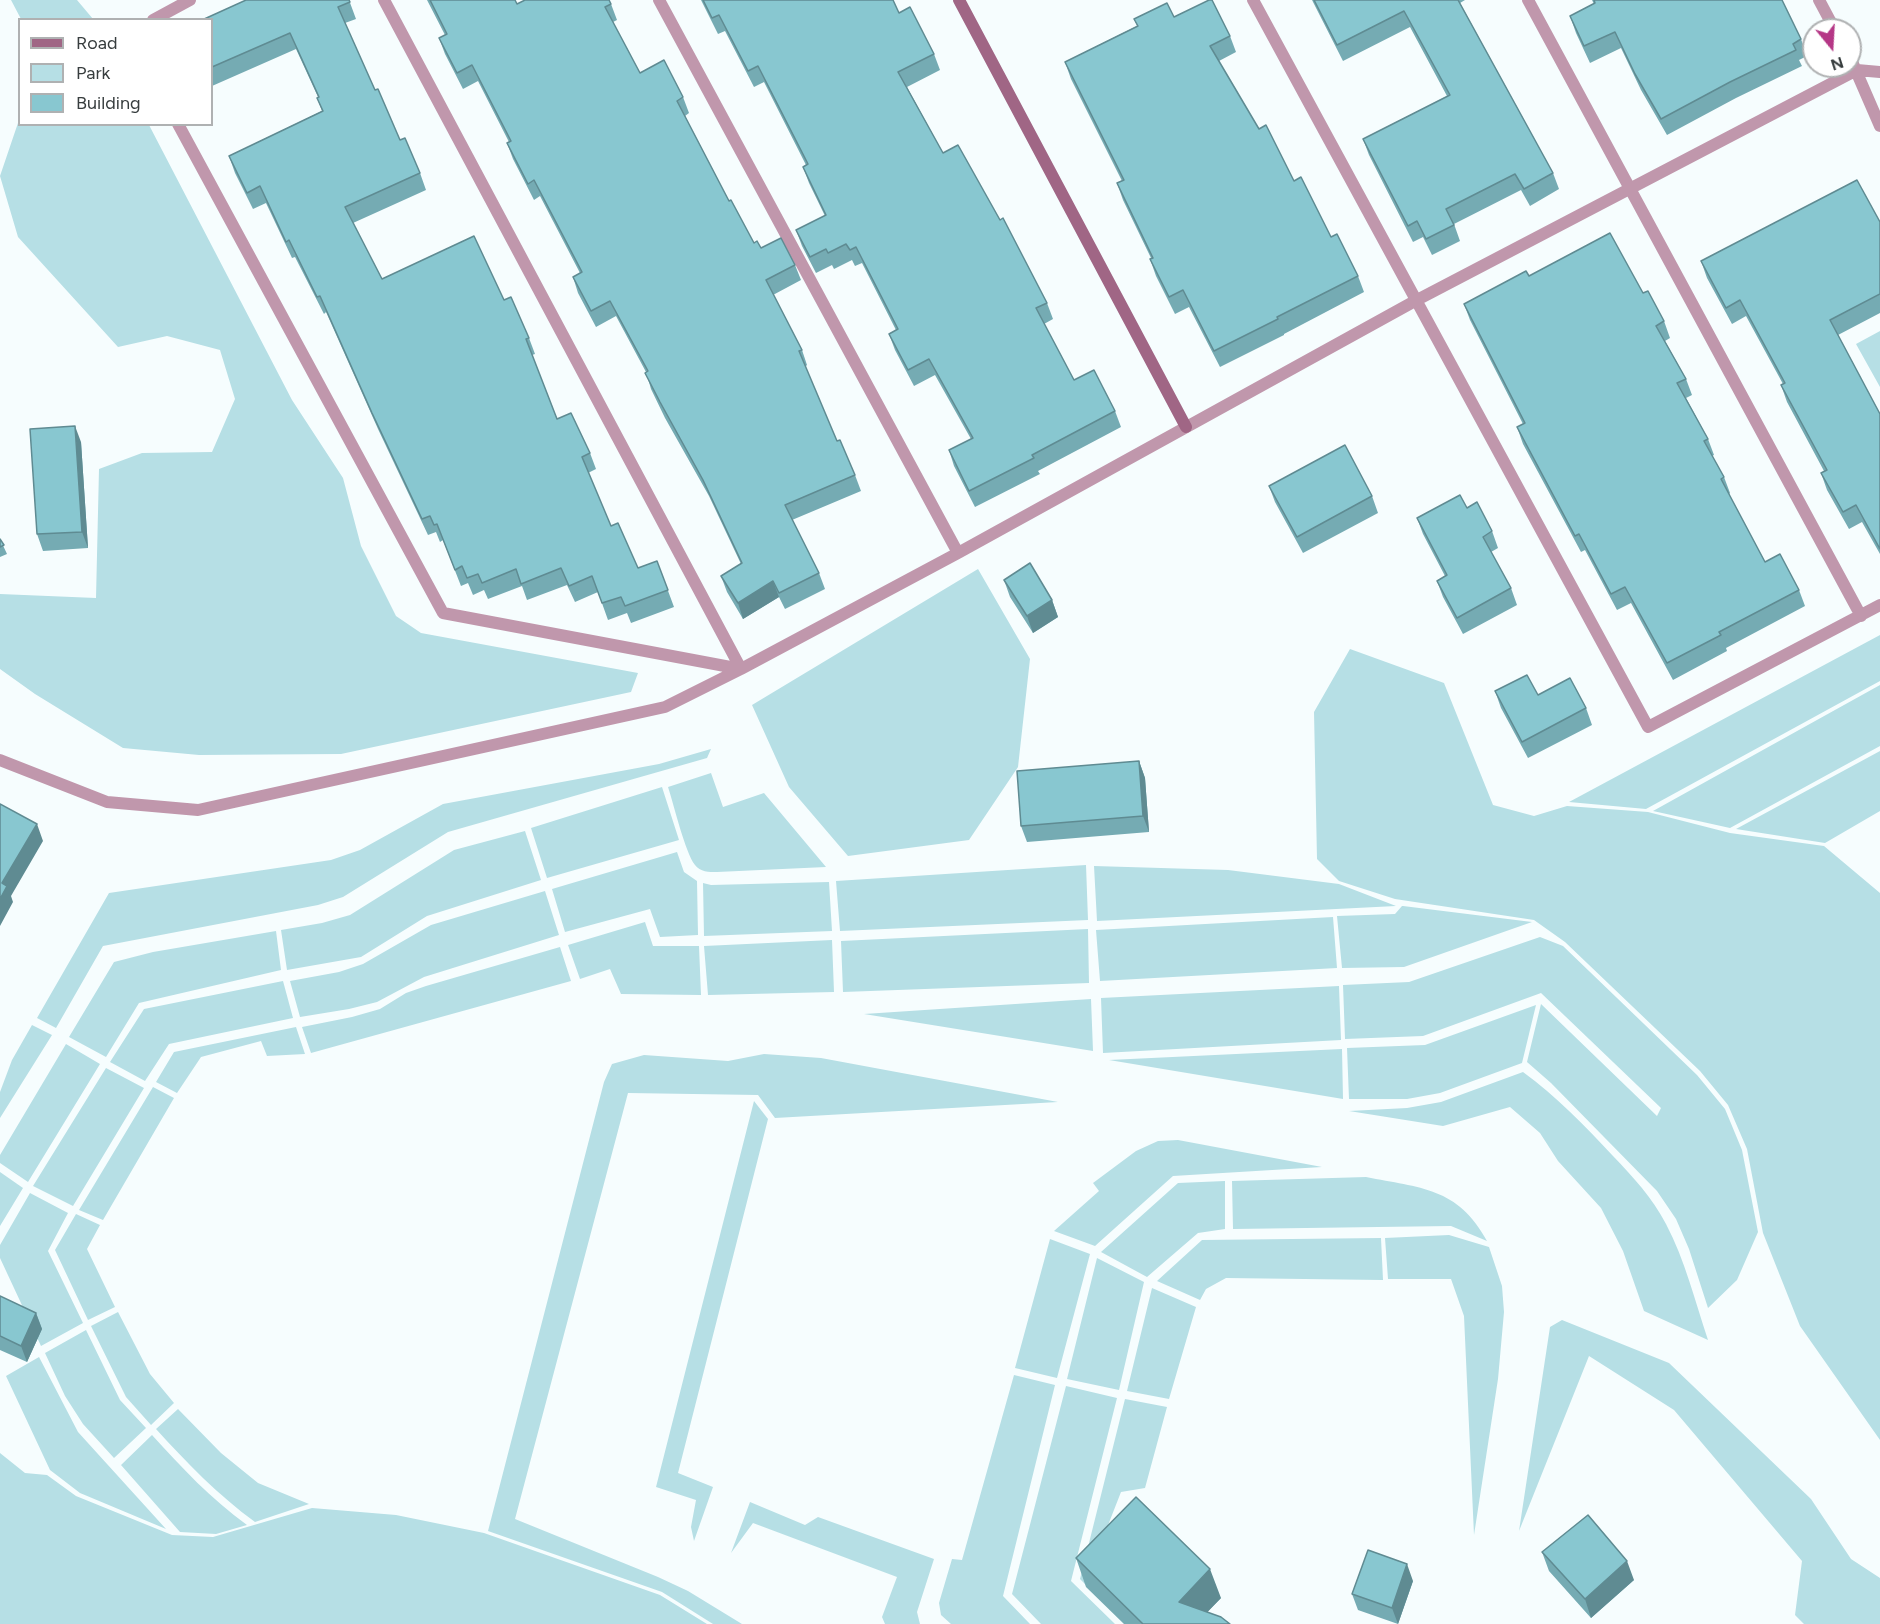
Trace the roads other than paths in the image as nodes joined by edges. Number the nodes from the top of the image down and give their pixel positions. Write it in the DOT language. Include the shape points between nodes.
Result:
graph roads {
  1 [pos="190,0"];
  2 [pos="384,0"];
  3 [pos="659,0"];
  4 [pos="959,0"];
  5 [pos="1253,0"];
  6 [pos="1528,0"];
  7 [pos="1819,0"];
  8 [pos="157,18"];
  9 [pos="1829,18"];
  10 [pos="1862,70"];
  11 [pos="1880,72"];
  12 [pos="1842,78"];
  13 [pos="1860,78"];
  14 [pos="179,126"];
  15 [pos="1880,126"];
  16 [pos="1629,188"];
  17 [pos="1415,301"];
  18 [pos="1186,427"];
  19 [pos="958,553"];
  20 [pos="1880,605"];
  21 [pos="1861,616"];
  22 [pos="741,669"];
  23 [pos="0,760"];
  1 -- 8 [label="street"];
  2 -- 22 [label="street"];
  3 -- 19 [label="street"];
  4 -- 18 [label="street"];
  5 -- 17 [label="street"];
  6 -- 16 [label="street"];
  7 -- 9 [label="street"];
  10 -- 11 [label="street"];
  12 -- 16 [label="street"];
  13 -- 15 [label="street"];
  14 -- 22 [label="street" via="443,613"];
  16 -- 17 [label="street"];
  16 -- 21 [label="street"];
  17 -- 18 [label="street"];
  17 -- 21 [label="street" via="1648,727"];
  18 -- 19 [label="street"];
  19 -- 22 [label="street"];
  20 -- 21 [label="street"];
  22 -- 23 [label="street" via="665,707 198,810 107,802"];
}
